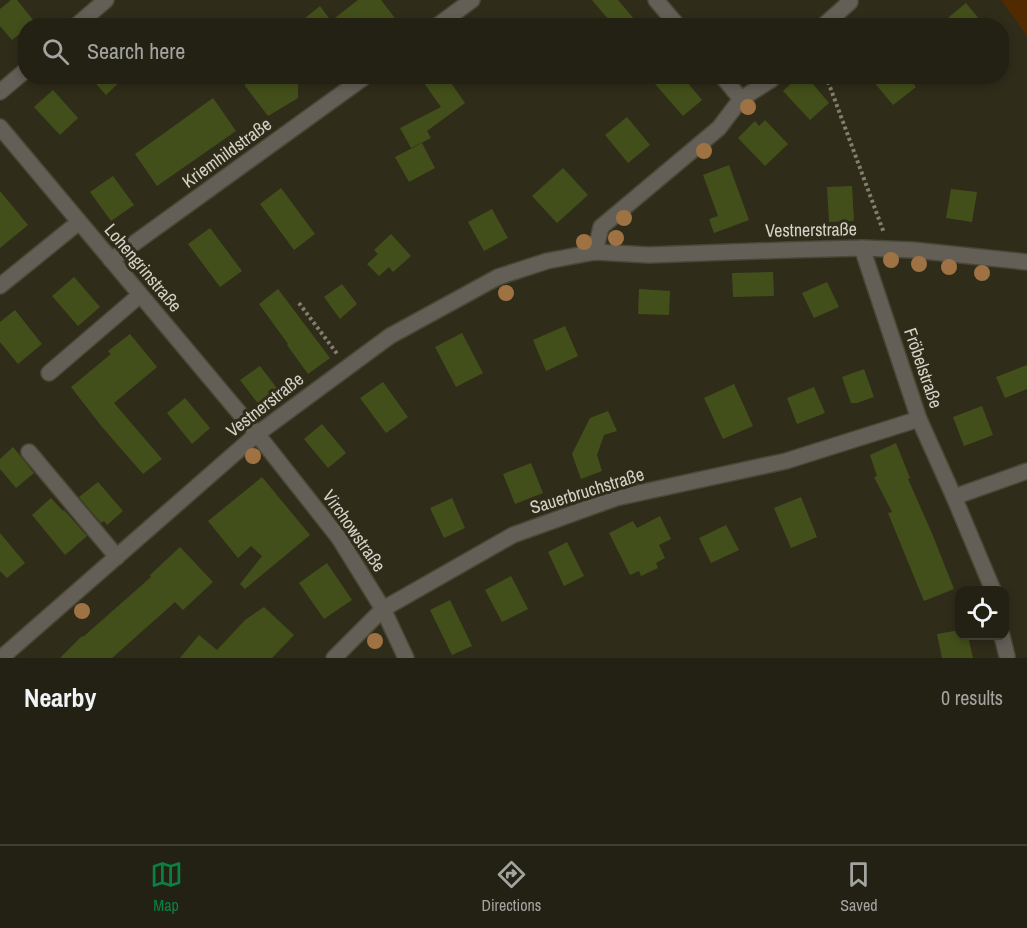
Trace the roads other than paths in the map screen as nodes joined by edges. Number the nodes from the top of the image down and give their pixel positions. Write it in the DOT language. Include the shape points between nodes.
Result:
graph roads {
  1 [pos="106,0"];
  2 [pos="472,0"];
  3 [pos="656,0"];
  4 [pos="850,3"];
  5 [pos="85,18"];
  6 [pos="447,18"];
  7 [pos="671,18"];
  8 [pos="833,18"];
  9 [pos="18,77"];
  10 [pos="355,84"];
  11 [pos="729,84"];
  12 [pos="765,84"];
  13 [pos="0,92"];
  14 [pos="741,99"];
  15 [pos="0,127"];
  16 [pos="79,222"];
  17 [pos="862,249"];
  18 [pos="595,252"];
  19 [pos="111,260"];
  20 [pos="1027,262"];
  21 [pos="0,286"];
  22 [pos="140,296"];
  23 [pos="49,373"];
  24 [pos="919,419"];
  25 [pos="256,434"];
  26 [pos="29,452"];
  27 [pos="1027,471"];
  28 [pos="954,497"];
  29 [pos="117,556"];
  30 [pos="991,586"];
  31 [pos="383,609"];
  32 [pos="1003,640"];
  33 [pos="4,649"];
  34 [pos="1006,656"];
  35 [pos="334,658"];
  36 [pos="406,658"];
  1 -- 5 [label="street"];
  2 -- 6 [label="street"];
  3 -- 7 [label="street"];
  4 -- 8 [label="street"];
  9 -- 13 [label="street"];
  10 -- 19 [label="street, Kriemhildstraße"];
  11 -- 14 [label="street"];
  12 -- 14 [label="street"];
  14 -- 18 [label="street" via="719,128 601,227"];
  15 -- 16 [label="street, Lohengrinstraße"];
  16 -- 19 [label="street, Lohengrinstraße"];
  16 -- 21 [label="street"];
  17 -- 18 [label="street, Vestnerstraße" via="649,255"];
  17 -- 20 [label="street, Vestnerstraße" via="913,250"];
  17 -- 24 [label="street, Fröbelstraße"];
  18 -- 25 [label="street, Vestnerstraße" via="547,261 498,277 390,336"];
  19 -- 22 [label="street, Lohengrinstraße"];
  22 -- 23 [label="street"];
  22 -- 25 [label="street, Lohengrinstraße"];
  24 -- 28 [label="street, Fröbelstraße"];
  24 -- 31 [label="street, Sauerbruchstraße" via="786,461 616,498 513,535"];
  25 -- 29 [label="street, Vestnerstraße"];
  25 -- 31 [label="street, Virchowstraße" via="339,538"];
  26 -- 29 [label="street"];
  27 -- 28 [label="street"];
  28 -- 30 [label="street, Fröbelstraße"];
  29 -- 33 [label="street, Vestnerstraße"];
  31 -- 35 [label="street, Sauerbruchstraße"];
  31 -- 36 [label="street, Virchowstraße"];
  32 -- 34 [label="street"];
}
